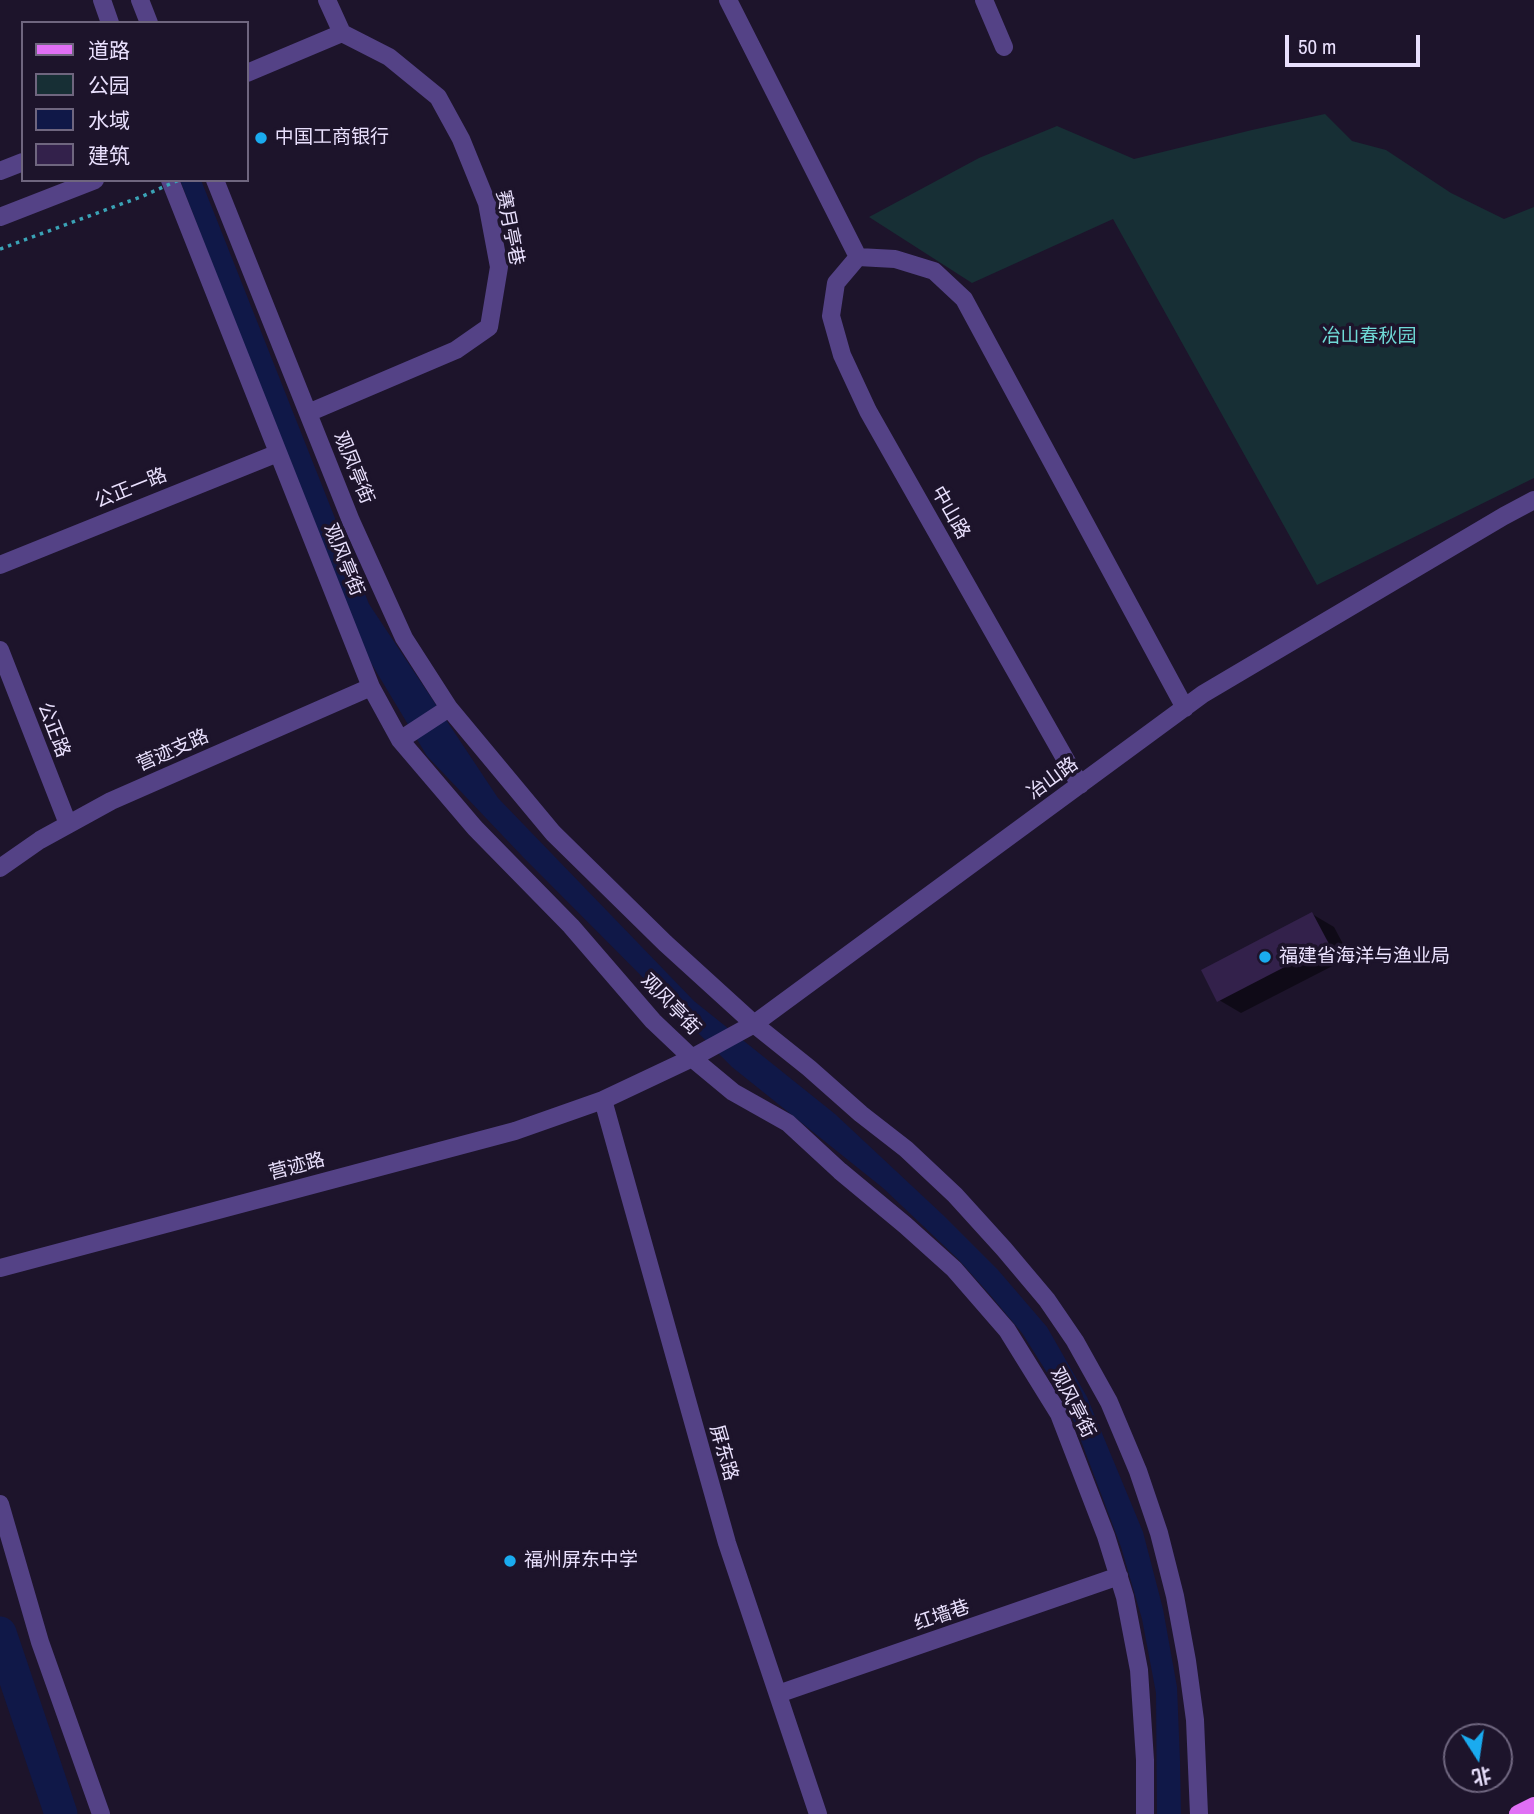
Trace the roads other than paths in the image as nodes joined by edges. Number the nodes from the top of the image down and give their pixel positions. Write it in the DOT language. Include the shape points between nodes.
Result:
graph roads {
  1 [pos="102,0"];
  2 [pos="139,0"];
  3 [pos="327,0"];
  4 [pos="728,0"];
  5 [pos="984,0"];
  6 [pos="109,21"];
  7 [pos="148,21"];
  8 [pos="342,33"];
  9 [pos="1004,47"];
  10 [pos="248,73"];
  11 [pos="21,163"];
  12 [pos="0,171"];
  13 [pos="90,182"];
  14 [pos="171,182"];
  15 [pos="216,182"];
  16 [pos="0,217"];
  17 [pos="858,257"];
  18 [pos="308,413"];
  19 [pos="278,453"];
  20 [pos="1534,500"];
  21 [pos="0,565"];
  22 [pos="0,650"];
  23 [pos="371,687"];
  24 [pos="449,708"];
  25 [pos="1185,708"];
  26 [pos="400,740"];
  27 [pos="1080,785"];
  28 [pos="68,824"];
  29 [pos="0,868"];
  30 [pos="754,1024"];
  31 [pos="692,1058"];
  32 [pos="603,1100"];
  33 [pos="0,1268"];
  34 [pos="0,1504"];
  35 [pos="1119,1576"];
  36 [pos="778,1693"];
  37 [pos="1534,1806"];
  38 [pos="101,1814"];
  39 [pos="818,1814"];
  40 [pos="1145,1814"];
  41 [pos="1199,1814"];
  42 [pos="1518,1814"];
  1 -- 6 [label="street"];
  2 -- 7 [label="street"];
  3 -- 8 [label="street"];
  4 -- 17 [label="street"];
  5 -- 9 [label="street"];
  8 -- 10 [label="street"];
  8 -- 18 [label="street, 赛月亭巷" via="389,57 438,97 487,203 499,267 489,327 456,350"];
  11 -- 12 [label="street"];
  13 -- 16 [label="street"];
  14 -- 19 [label="street, 观风亭街"];
  15 -- 18 [label="street, 观凤亭街"];
  17 -- 25 [label="street" via="895,258 934,271 964,299"];
  17 -- 27 [label="street, 中山路" via="836,283 831,316 842,355"];
  18 -- 24 [label="street, 观凤亭街" via="404,639"];
  19 -- 21 [label="street, 公正一路"];
  19 -- 23 [label="street, 观风亭街"];
  20 -- 25 [label="street, 冶山路"];
  22 -- 28 [label="street, 公正路"];
  23 -- 26 [label="street, 观风亭街"];
  23 -- 28 [label="street, 营迹支路"];
  24 -- 26 [label="street"];
  24 -- 30 [label="street, 观凤亭街" via="553,833"];
  25 -- 27 [label="street, 冶山路"];
  26 -- 31 [label="street, 观风亭街" via="475,828"];
  27 -- 30 [label="street, 冶山路"];
  28 -- 29 [label="street, 营迹支路"];
  30 -- 31 [label="street, 冶山路"];
  30 -- 41 [label="street, 观风亭街" via="955,1195 1039,1290 1075,1341 1109,1402 1159,1533 1187,1661"];
  31 -- 32 [label="street, 冶山路"];
  31 -- 35 [label="street, 观风亭街" via="733,1092 788,1123 954,1269 1007,1330 1059,1414"];
  32 -- 33 [label="street, 营迹路" via="515,1130"];
  32 -- 36 [label="street, 屏东路" via="727,1543"];
  34 -- 38 [label="street" via="40,1642"];
  35 -- 36 [label="street, 红墙巷"];
  35 -- 40 [label="street, 观风亭街" via="1139,1670"];
  36 -- 39 [label="street, 屏东路"];
  37 -- 42 [label="main road"];
}
